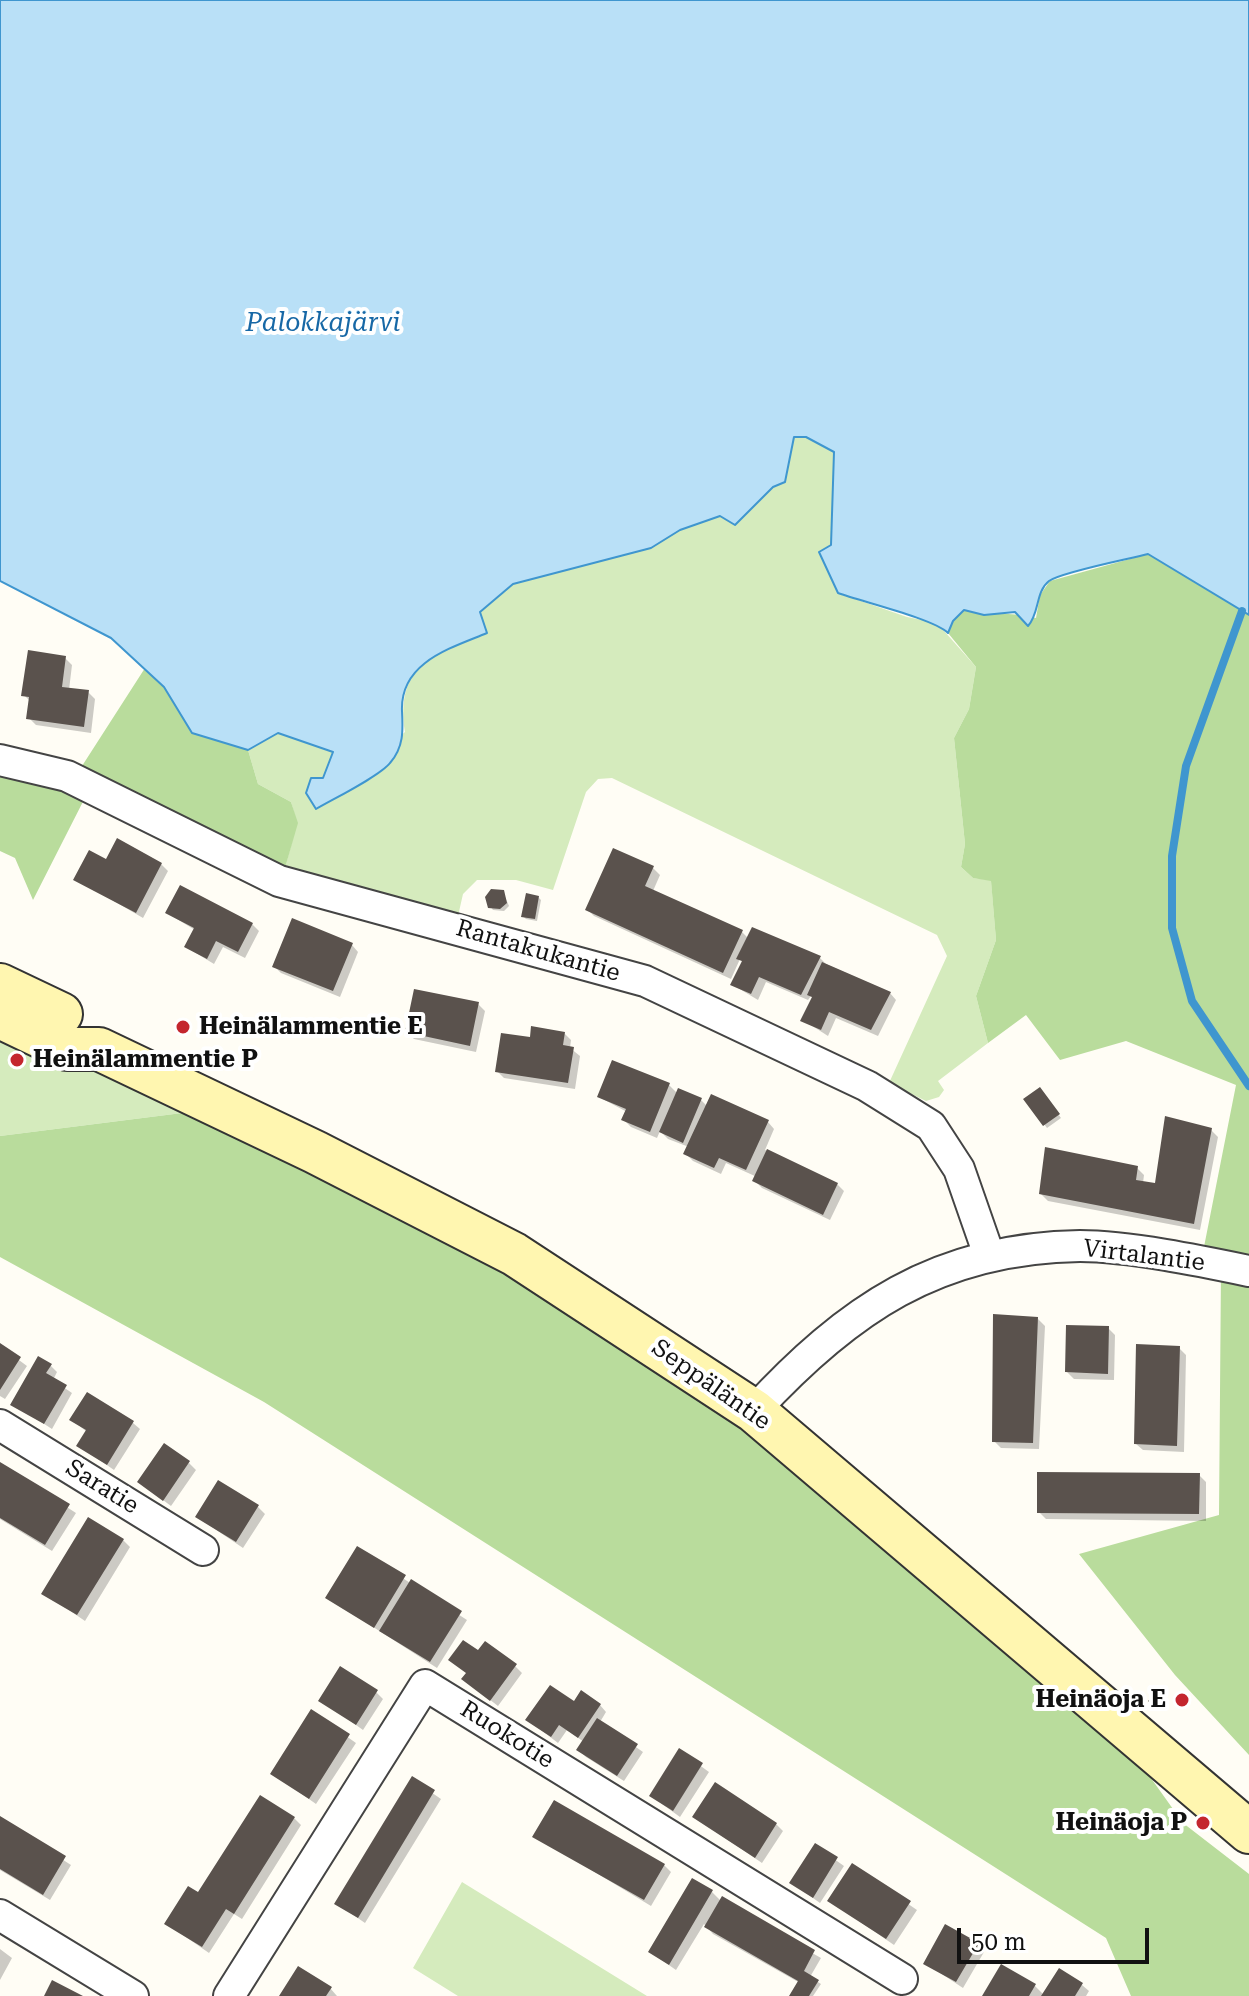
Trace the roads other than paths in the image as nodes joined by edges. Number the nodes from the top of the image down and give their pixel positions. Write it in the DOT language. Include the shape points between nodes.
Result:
graph roads {
  1 [pos="0,760"];
  2 [pos="0,985"];
  3 [pos="0,1017"];
  4 [pos="99,1049"];
  5 [pos="989,1255"];
  6 [pos="1249,1271"];
  7 [pos="754,1411"];
  8 [pos="0,1425"];
  9 [pos="203,1550"];
  10 [pos="1249,1832"];
  11 [pos="0,1915"];
  12 [pos="902,1979"];
  13 [pos="133,1996"];
  14 [pos="229,1996"];
  1 -- 5 [label="street, Rantakukantie" via="67,776 279,881 645,981 867,1086 931,1126 959,1169"];
  2 -- 4 [label="main road, Seppäläntie" via="80,1023"];
  3 -- 4 [label="main road, Seppäläntie" via="67,1049"];
  4 -- 7 [label="main road, Seppäläntie" via="514,1254"];
  5 -- 6 [label="street, Virtalantie" via="1082,1246"];
  5 -- 7 [label="street, Virtalantie" via="865,1308 822,1342"];
  7 -- 10 [label="main road, Seppäläntie"];
  8 -- 9 [label="street, Saratie"];
  11 -- 13 [label="street"];
  12 -- 14 [label="street, Ruokotie" via="425,1685"];
}
